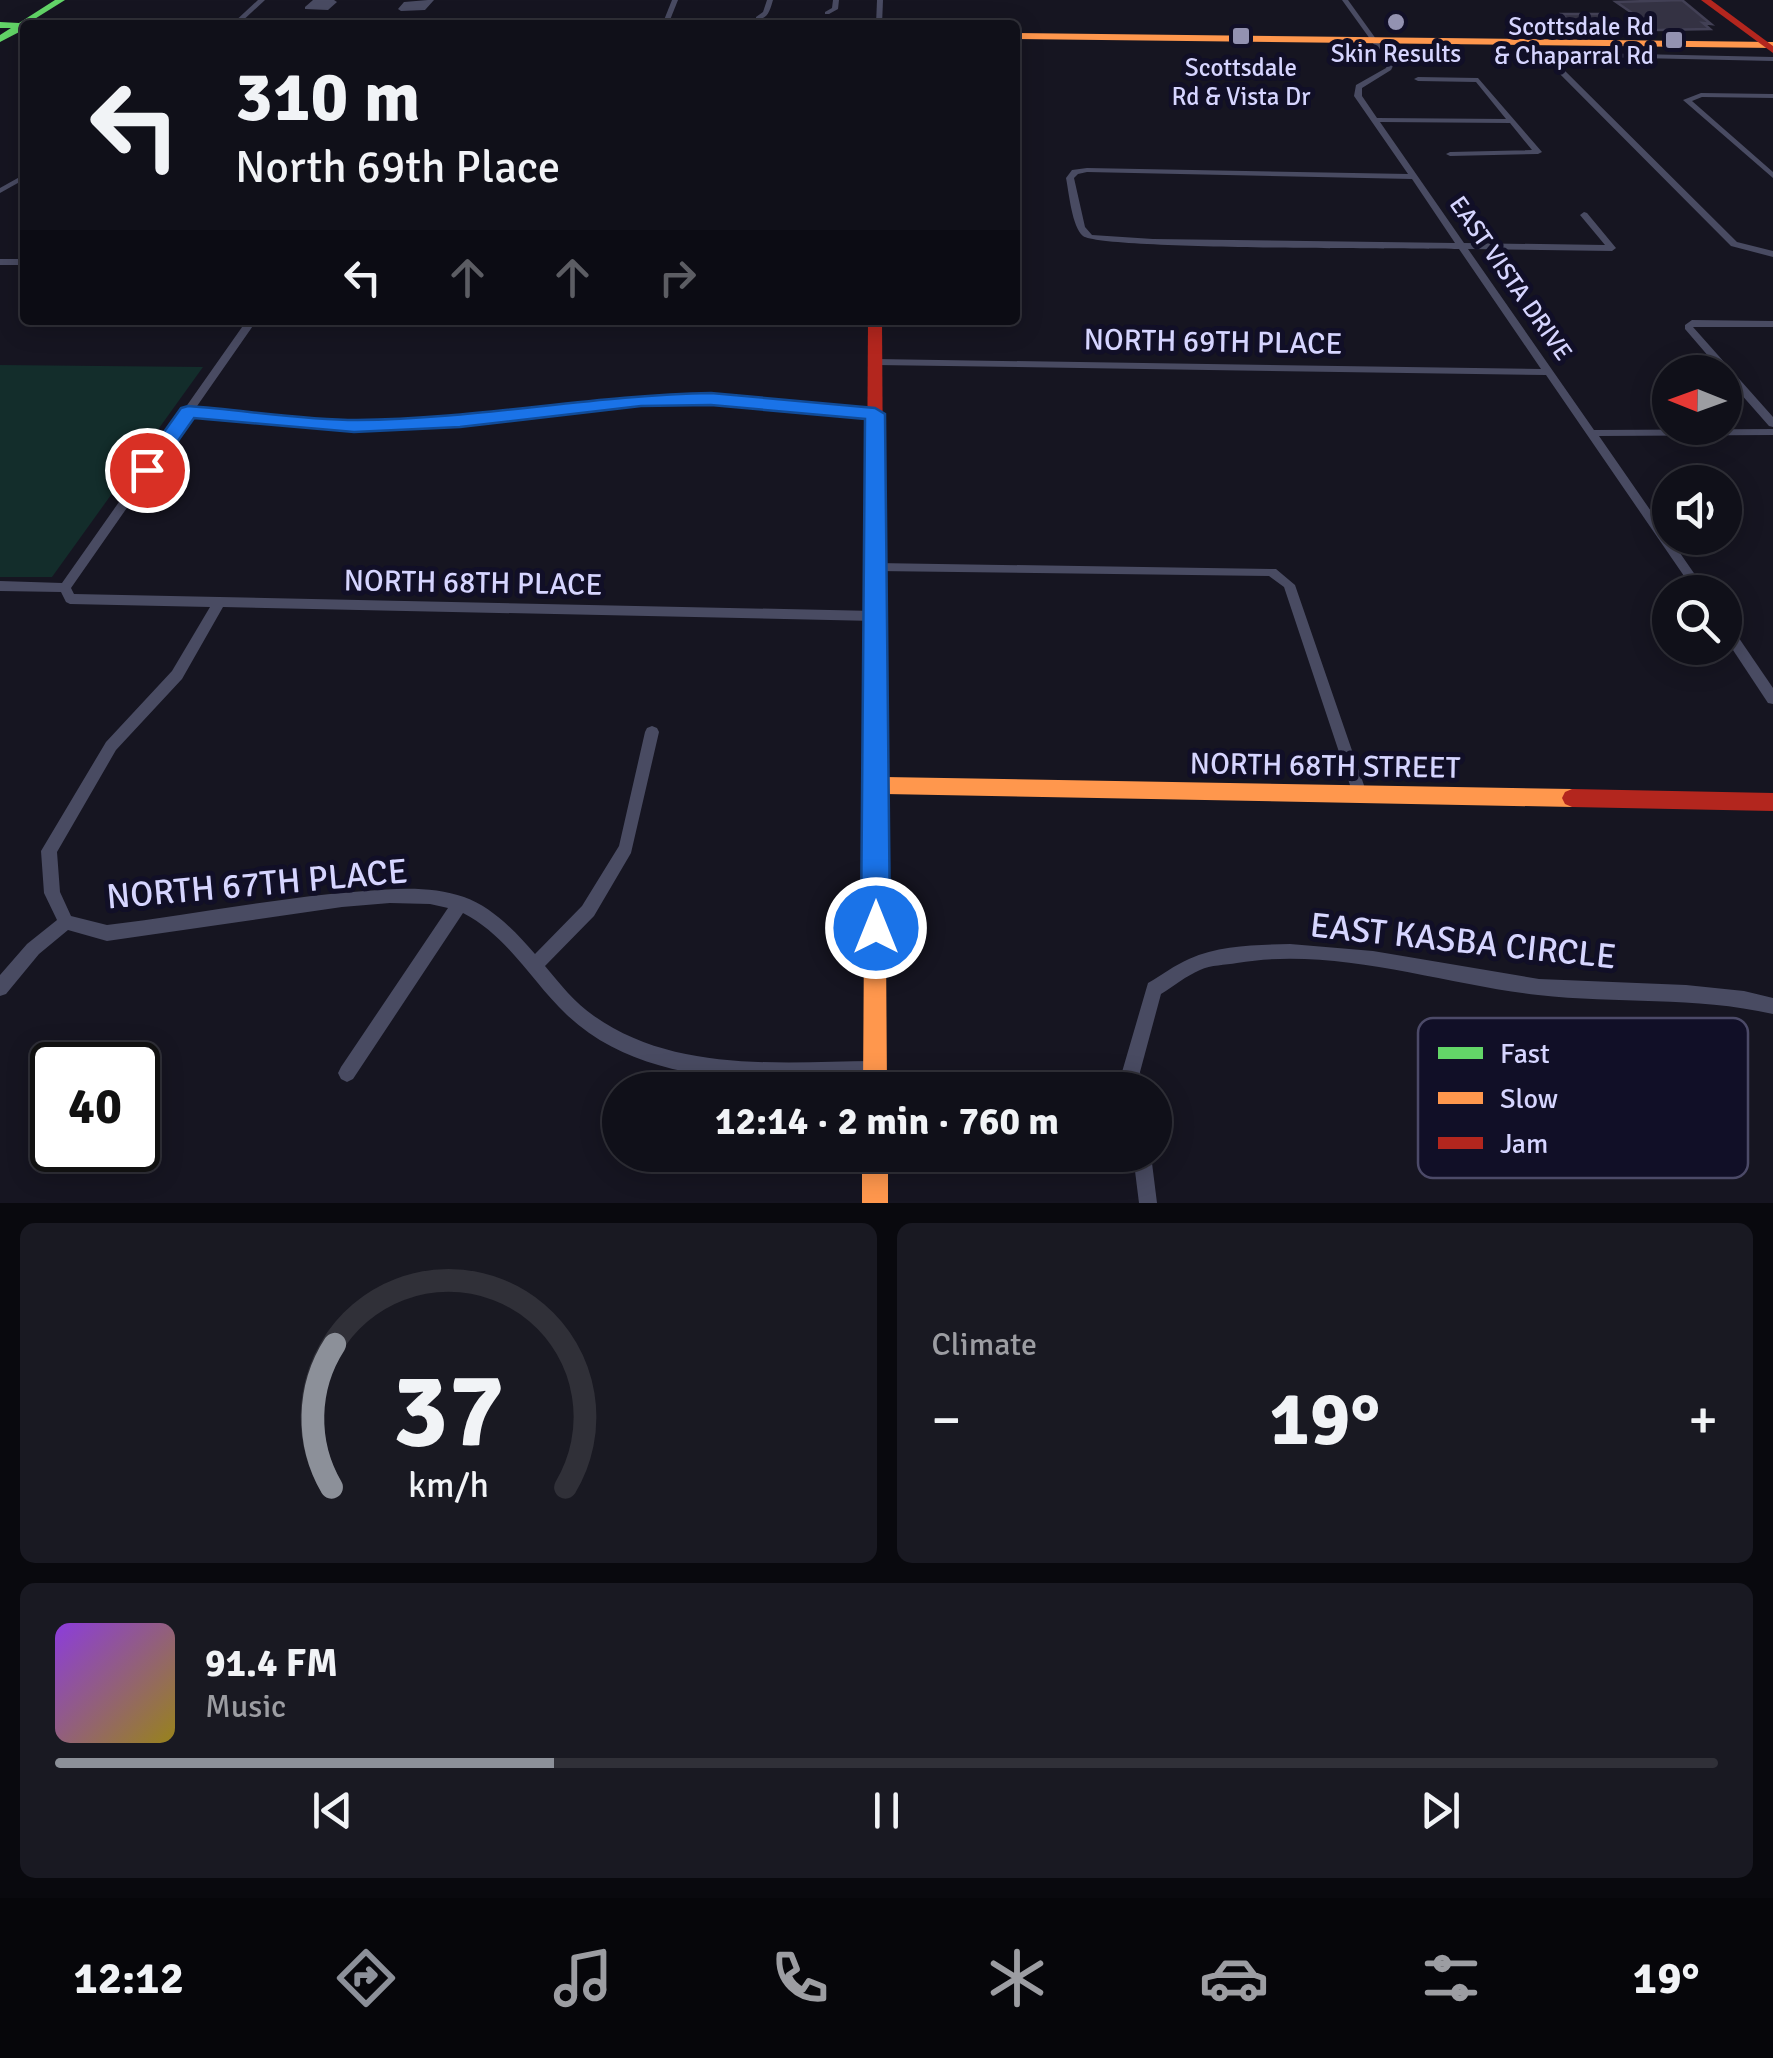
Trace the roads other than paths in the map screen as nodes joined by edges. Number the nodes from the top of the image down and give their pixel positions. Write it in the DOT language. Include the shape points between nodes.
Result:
graph roads {
  1 [pos="48,0"];
  2 [pos="61,0"];
  3 [pos="262,0"];
  4 [pos="770,0"];
  5 [pos="836,0"];
  6 [pos="1345,0"];
  7 [pos="1705,0"];
  8 [pos="827,13"];
  9 [pos="758,18"];
  10 [pos="24,20"];
  11 [pos="29,20"];
  12 [pos="240,20"];
  13 [pos="1020,37"];
  14 [pos="1054,41"];
  15 [pos="1020,44"];
  16 [pos="1378,44"];
  17 [pos="1537,48"];
  18 [pos="1770,51"];
  19 [pos="1418,80"];
  20 [pos="1773,96"];
  21 [pos="1374,120"];
  22 [pos="1512,121"];
  23 [pos="1450,154"];
  24 [pos="1773,176"];
  25 [pos="1412,177"];
  26 [pos="1584,214"];
  27 [pos="1460,246"];
  28 [pos="1773,254"];
  29 [pos="1773,324"];
  30 [pos="249,325"];
  31 [pos="876,325"];
  32 [pos="876,362"];
  33 [pos="1550,372"];
  34 [pos="188,412"];
  35 [pos="875,414"];
  36 [pos="1773,424"];
  37 [pos="1773,432"];
  38 [pos="1592,433"];
  39 [pos="876,567"];
  40 [pos="1688,575"];
  41 [pos="0,586"];
  42 [pos="68,593"];
  43 [pos="219,603"];
  44 [pos="875,616"];
  45 [pos="1742,653"];
  46 [pos="1773,698"];
  47 [pos="652,732"];
  48 [pos="876,785"];
  49 [pos="1360,794"];
  50 [pos="1773,802"];
  51 [pos="461,903"];
  52 [pos="66,922"];
  53 [pos="535,965"];
  54 [pos="0,988"];
  55 [pos="1773,1006"];
  56 [pos="875,1070"];
  57 [pos="1131,1072"];
  58 [pos="347,1073"];
  59 [pos="875,1172"];
  60 [pos="1144,1172"];
  61 [pos="875,1203"];
  62 [pos="1148,1203"];
  1 -- 10 [label="main road"];
  2 -- 11 [label="main road"];
  3 -- 12 [label="street"];
  4 -- 9 [label="street"];
  5 -- 8 [label="street"];
  6 -- 16 [label="street"];
  7 -- 18 [label="main road"];
  13 -- 14 [label="main road"];
  14 -- 15 [label="main road"];
  14 -- 16 [label="main road"];
  16 -- 17 [label="main road"];
  16 -- 21 [label="street, EAST VISTA DRIVE" via="1390,69 1356,93"];
  17 -- 18 [label="main road"];
  17 -- 28 [label="street" via="1734,244"];
  19 -- 22 [label="street" via="1478,80"];
  20 -- 24 [label="street" via="1689,97"];
  21 -- 22 [label="street"];
  21 -- 25 [label="street, EAST VISTA DRIVE"];
  22 -- 23 [label="street" via="1538,152"];
  25 -- 27 [label="street, EAST VISTA DRIVE"];
  25 -- 27 [label="street" via="1074,172 1070,178 1090,237"];
  26 -- 27 [label="street" via="1612,248"];
  27 -- 33 [label="street, EAST VISTA DRIVE"];
  29 -- 36 [label="street" via="1688,327"];
  30 -- 34 [label="street"];
  31 -- 32 [label="main road"];
  32 -- 33 [label="street, NORTH 69TH PLACE"];
  32 -- 35 [label="main road"];
  33 -- 38 [label="street, EAST VISTA DRIVE"];
  34 -- 35 [label="street" via="354,426 711,399"];
  34 -- 42 [label="street"];
  35 -- 39 [label="main road"];
  37 -- 38 [label="street"];
  38 -- 40 [label="street, EAST VISTA DRIVE"];
  39 -- 44 [label="main road"];
  39 -- 49 [label="street" via="1272,572 1289,586"];
  41 -- 42 [label="street, NORTH 68TH PLACE"];
  42 -- 43 [label="street, NORTH 68TH PLACE"];
  43 -- 44 [label="street, NORTH 68TH PLACE"];
  43 -- 52 [label="street" via="178,675 111,746 50,852 52,893"];
  44 -- 48 [label="main road"];
  45 -- 46 [label="street"];
  47 -- 53 [label="street" via="626,848 588,911"];
  48 -- 49 [label="main road, NORTH 68TH STREET"];
  48 -- 56 [label="main road"];
  49 -- 50 [label="main road, NORTH 68TH STREET"];
  51 -- 52 [label="street, NORTH 67TH PLACE" via="399,894 107,933"];
  51 -- 53 [label="street, NORTH 67TH PLACE" via="506,933"];
  51 -- 58 [label="street"];
  52 -- 54 [label="street"];
  53 -- 56 [label="street, NORTH 67TH PLACE" via="588,1022 644,1051 704,1070"];
  55 -- 57 [label="street, EAST KASBA CIRCLE" via="1707,993 1538,987 1414,964 1290,952 1205,960 1154,989"];
  59 -- 61 [label="main road"];
  60 -- 62 [label="street"];
}
